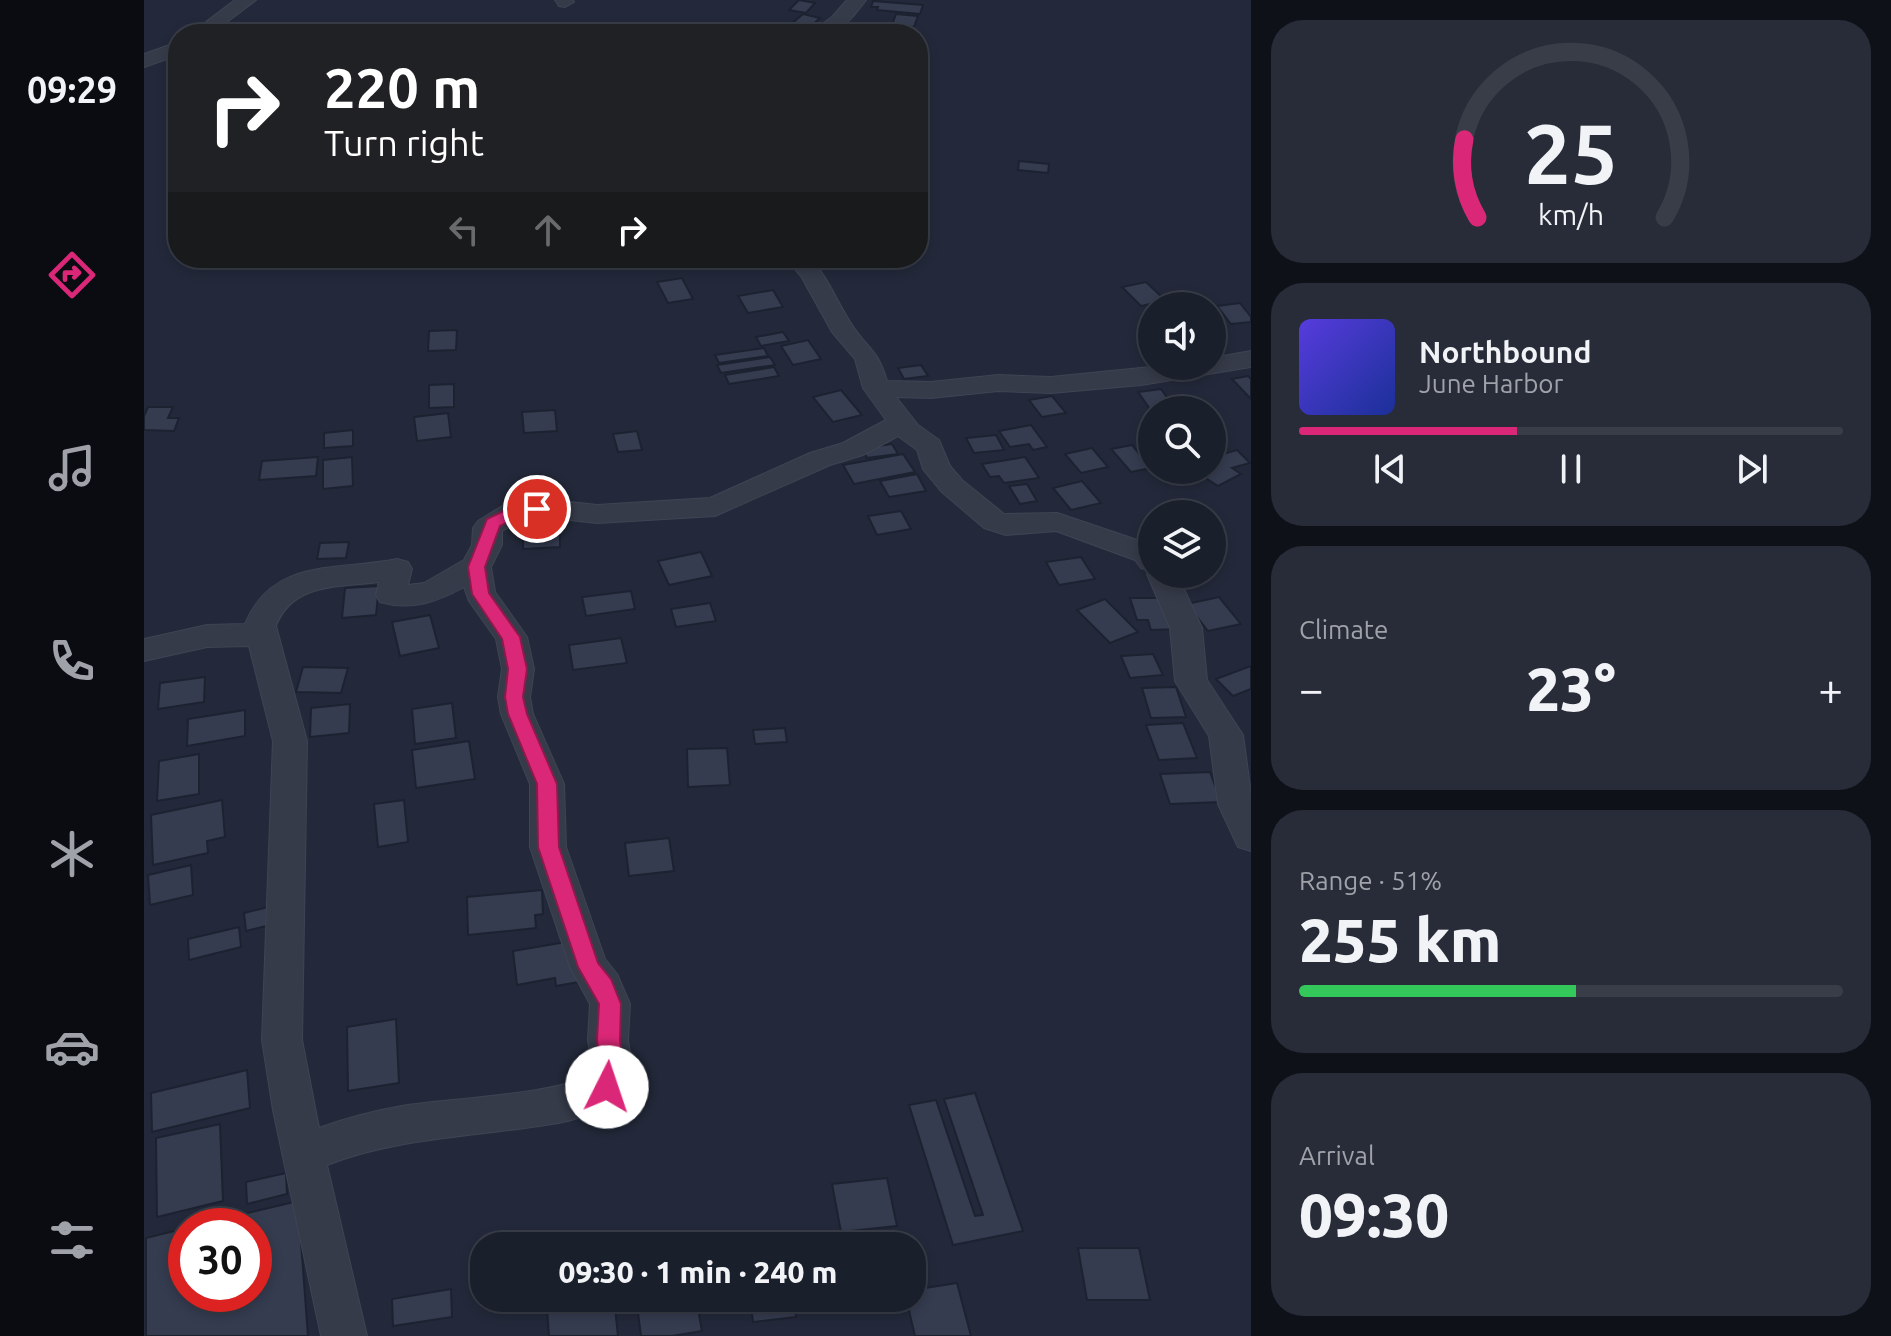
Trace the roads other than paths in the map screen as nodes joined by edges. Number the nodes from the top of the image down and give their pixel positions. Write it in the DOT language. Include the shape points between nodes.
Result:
graph roads {
  1 [pos="247,0"];
  2 [pos="857,0"];
  3 [pos="213,24"];
  4 [pos="833,24"];
  5 [pos="168,52"];
  6 [pos="144,61"];
  7 [pos="806,268"];
  8 [pos="1251,359"];
  9 [pos="876,388"];
  10 [pos="901,423"];
  11 [pos="1138,550"];
  12 [pos="476,567"];
  13 [pos="1168,588"];
  14 [pos="264,634"];
  15 [pos="144,650"];
  16 [pos="1251,837"];
  17 [pos="304,1154"];
  18 [pos="344,1336"];
  1 -- 3 [label="street"];
  2 -- 4 [label="street"];
  5 -- 6 [label="street"];
  7 -- 9 [label="street" via="844,332 867,357"];
  8 -- 9 [label="street" via="1051,385"];
  9 -- 10 [label="street"];
  10 -- 11 [label="street" via="929,446 942,477 994,521 1006,526 1057,522"];
  10 -- 12 [label="street" via="715,507 597,514 514,512 488,528 487,545"];
  12 -- 14 [label="street" via="435,590 409,597 391,595 397,569 298,584 272,602 260,626"];
  12 -- 17 [label="street" via="480,594 511,637 518,669 517,714 547,784 548,847 589,967 610,1004 613,1072 607,1087 590,1097 403,1125"];
  13 -- 16 [label="street" via="1186,628 1191,681 1226,735 1235,804"];
  14 -- 15 [label="street" via="207,636"];
  14 -- 17 [label="street" via="290,741 282,1040"];
  17 -- 18 [label="street"];
}
